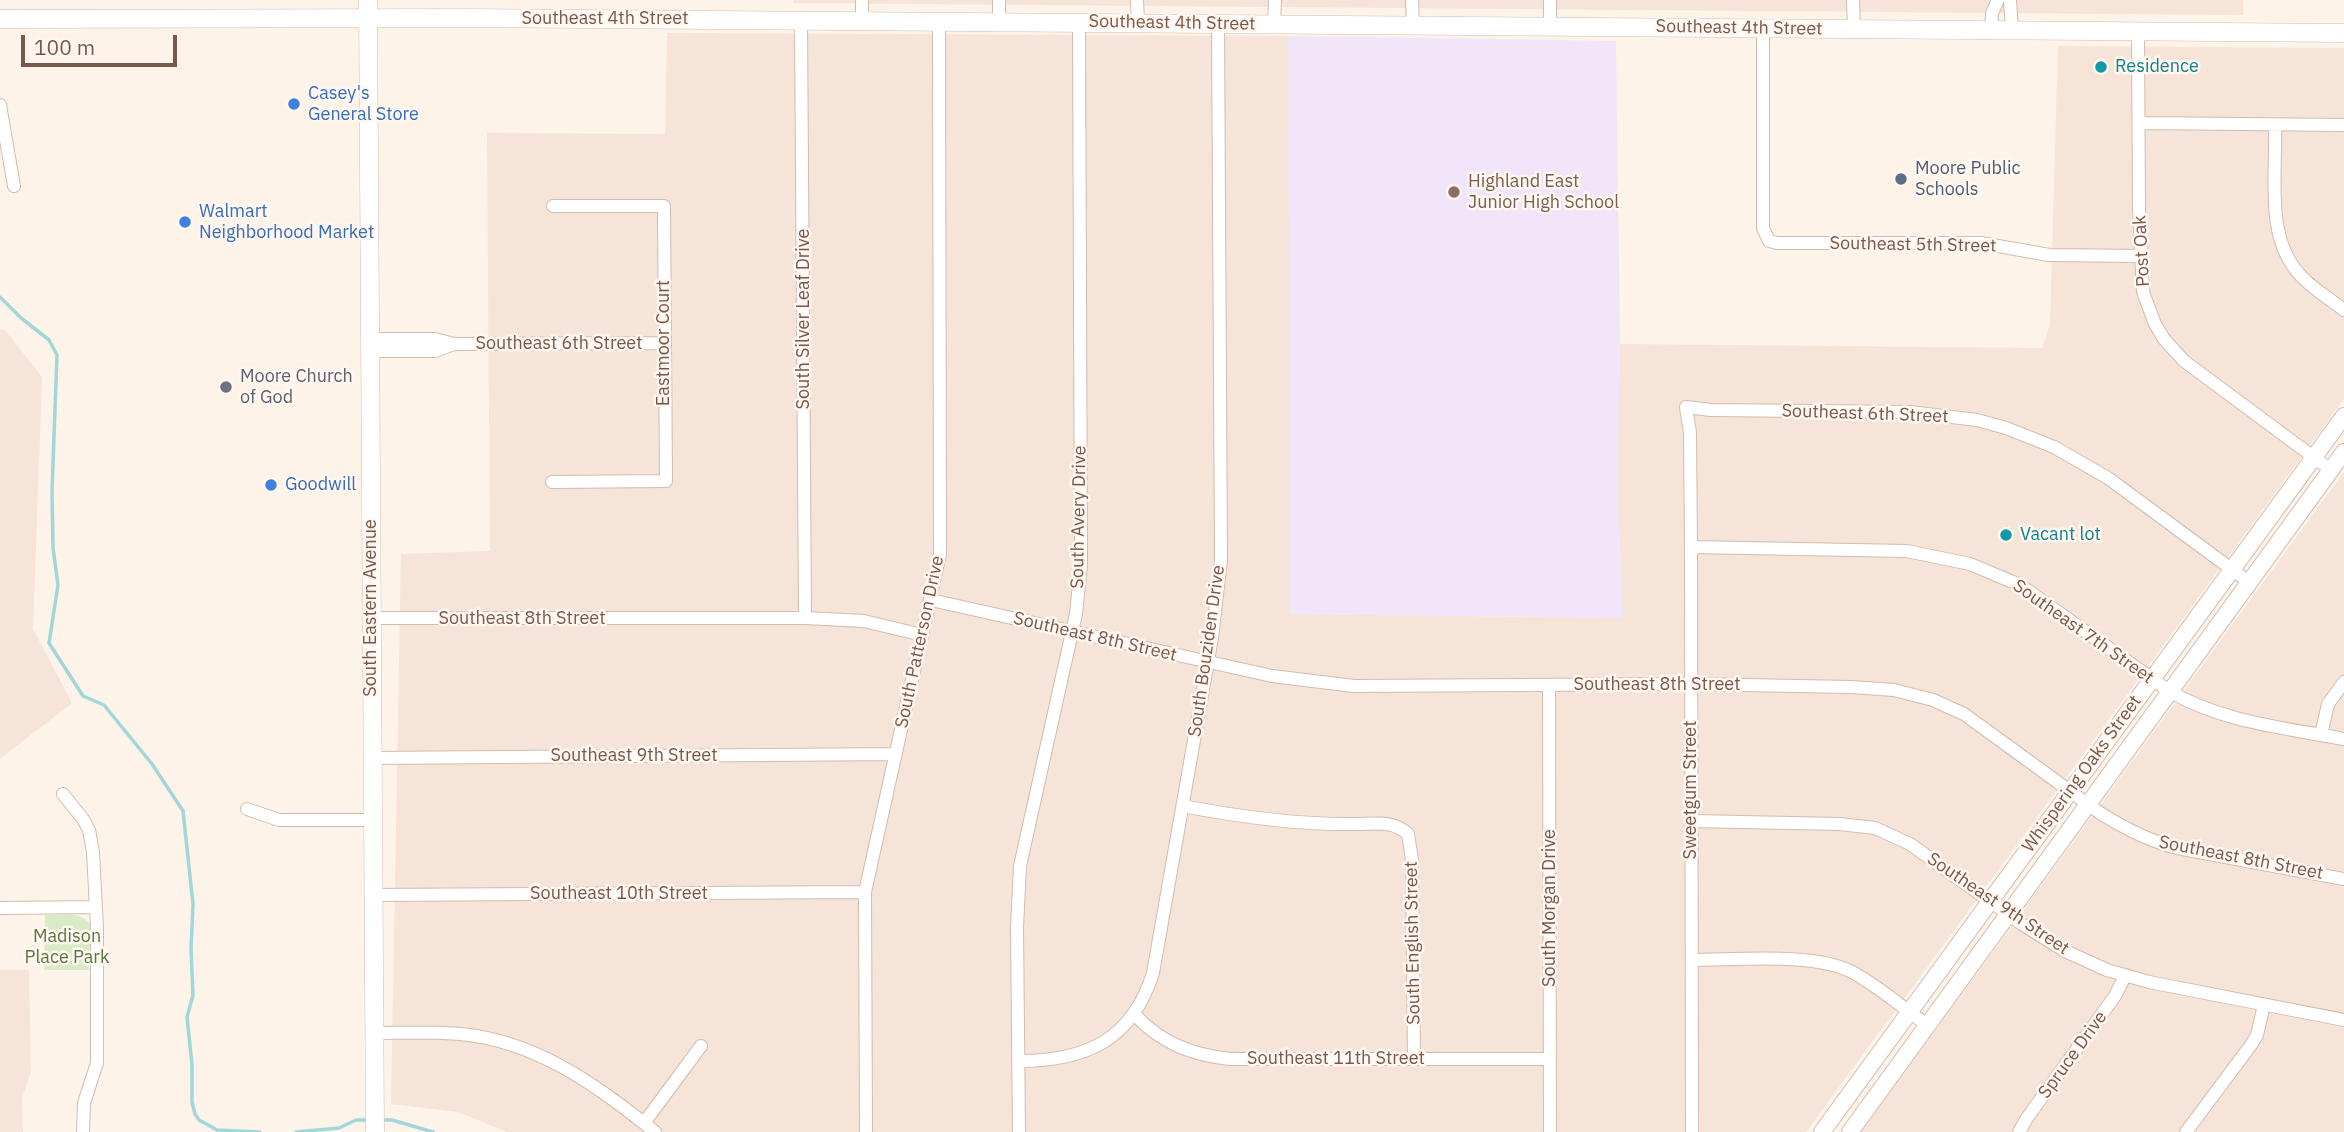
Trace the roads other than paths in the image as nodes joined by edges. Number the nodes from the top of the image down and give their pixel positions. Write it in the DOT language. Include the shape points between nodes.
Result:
graph roads {
  1 [pos="862,0"];
  2 [pos="999,0"];
  3 [pos="1137,0"];
  4 [pos="1275,0"];
  5 [pos="1412,0"];
  6 [pos="1550,0"];
  7 [pos="1853,0"];
  8 [pos="1998,0"];
  9 [pos="2010,0"];
  10 [pos="368,9"];
  11 [pos="0,19"];
  12 [pos="801,20"];
  13 [pos="862,21"];
  14 [pos="939,21"];
  15 [pos="999,22"];
  16 [pos="1079,22"];
  17 [pos="1138,23"];
  18 [pos="1219,23"];
  19 [pos="1274,24"];
  20 [pos="1413,25"];
  21 [pos="1550,26"];
  22 [pos="1763,29"];
  23 [pos="1854,30"];
  24 [pos="1990,31"];
  25 [pos="2012,31"];
  26 [pos="2138,31"];
  27 [pos="2344,33"];
  28 [pos="0,105"];
  29 [pos="2140,123"];
  30 [pos="2275,125"];
  31 [pos="2344,125"];
  32 [pos="14,186"];
  33 [pos="553,206"];
  34 [pos="2140,256"];
  35 [pos="2344,310"];
  36 [pos="663,343"];
  37 [pos="369,345"];
  38 [pos="1686,407"];
  39 [pos="2344,416"];
  40 [pos="2344,452"];
  41 [pos="2314,457"];
  42 [pos="2331,470"];
  43 [pos="552,482"];
  44 [pos="1691,547"];
  45 [pos="2232,568"];
  46 [pos="2249,582"];
  47 [pos="931,600"];
  48 [pos="372,618"];
  49 [pos="805,618"];
  50 [pos="1072,631"];
  51 [pos="922,635"];
  52 [pos="1208,662"];
  53 [pos="2151,678"];
  54 [pos="2344,682"];
  55 [pos="1691,684"];
  56 [pos="1549,685"];
  57 [pos="2169,691"];
  58 [pos="2321,735"];
  59 [pos="2344,739"];
  60 [pos="896,754"];
  61 [pos="372,758"];
  62 [pos="2070,790"];
  63 [pos="63,794"];
  64 [pos="2087,803"];
  65 [pos="1183,806"];
  66 [pos="247,809"];
  67 [pos="373,820"];
  68 [pos="1692,821"];
  69 [pos="2344,879"];
  70 [pos="865,892"];
  71 [pos="373,895"];
  72 [pos="1990,900"];
  73 [pos="95,907"];
  74 [pos="0,908"];
  75 [pos="2008,913"];
  76 [pos="1692,960"];
  77 [pos="2125,976"];
  78 [pos="2264,1005"];
  79 [pos="1909,1012"];
  80 [pos="1135,1015"];
  81 [pos="2344,1020"];
  82 [pos="1927,1025"];
  83 [pos="374,1033"];
  84 [pos="701,1046"];
  85 [pos="1414,1059"];
  86 [pos="1550,1059"];
  87 [pos="1019,1060"];
  88 [pos="644,1123"];
  89 [pos="375,1124"];
  90 [pos="83,1132"];
  91 [pos="655,1132"];
  92 [pos="866,1132"];
  93 [pos="1019,1132"];
  94 [pos="1550,1132"];
  95 [pos="1692,1132"];
  96 [pos="1822,1132"];
  97 [pos="1850,1132"];
  98 [pos="2019,1132"];
  99 [pos="2186,1132"];
  1 -- 13 [label="street"];
  2 -- 15 [label="street"];
  3 -- 17 [label="street"];
  4 -- 19 [label="street"];
  5 -- 20 [label="street"];
  6 -- 21 [label="street"];
  7 -- 23 [label="street"];
  8 -- 24 [label="street"];
  9 -- 25 [label="street"];
  10 -- 11 [label="main road, Southeast 4th Street"];
  10 -- 12 [label="main road, Southeast 4th Street"];
  10 -- 37 [label="main road, South Eastern Avenue"];
  12 -- 13 [label="main road, Southeast 4th Street"];
  12 -- 49 [label="street, South Silver Leaf Drive"];
  13 -- 14 [label="main road, Southeast 4th Street"];
  14 -- 15 [label="main road, Southeast 4th Street"];
  14 -- 47 [label="street, South Patterson Drive" via="940,554"];
  15 -- 16 [label="main road, Southeast 4th Street"];
  16 -- 17 [label="main road, Southeast 4th Street"];
  16 -- 50 [label="street, South Avery Drive" via="1081,565"];
  17 -- 18 [label="main road, Southeast 4th Street"];
  18 -- 19 [label="main road, Southeast 4th Street"];
  18 -- 52 [label="street, South Bouziden Drive" via="1221,560"];
  19 -- 20 [label="main road, Southeast 4th Street"];
  20 -- 21 [label="main road, Southeast 4th Street"];
  21 -- 22 [label="main road, Southeast 4th Street"];
  22 -- 23 [label="main road, Southeast 4th Street"];
  22 -- 34 [label="street, Southeast 5th Street" via="1763,228 1769,241 1981,243 2049,255"];
  23 -- 24 [label="main road, Southeast 4th Street"];
  24 -- 25 [label="main road, Southeast 4th Street"];
  25 -- 26 [label="main road, Southeast 4th Street"];
  26 -- 27 [label="main road, Southeast 4th Street"];
  26 -- 29 [label="street, Post Oak"];
  28 -- 32 [label="street"];
  29 -- 30 [label="street"];
  29 -- 34 [label="street, Post Oak"];
  30 -- 31 [label="street"];
  30 -- 35 [label="street" via="2281,242 2301,276"];
  33 -- 36 [label="street, Eastmoor Court" via="664,206"];
  34 -- 41 [label="street, Post Oak" via="2147,308 2164,339 2199,373"];
  36 -- 37 [label="street, Southeast 6th Street" via="454,344 435,339"];
  36 -- 43 [label="street, Eastmoor Court" via="666,481"];
  37 -- 48 [label="main road, South Eastern Avenue"];
  38 -- 44 [label="street, Sweetgum Street"];
  38 -- 45 [label="street, Southeast 6th Street" via="1910,412 2006,428 2109,478"];
  39 -- 41 [label="street, Whispering Oaks Street"];
  40 -- 42 [label="street, Whispering Oaks Street"];
  41 -- 42 [label="street, Post Oak"];
  41 -- 45 [label="street, Whispering Oaks Street"];
  42 -- 46 [label="street, Whispering Oaks Street"];
  44 -- 53 [label="street, Southeast 7th Street" via="1908,551 1970,564 2029,592"];
  44 -- 55 [label="street, Sweetgum Street"];
  45 -- 46 [label="street, Southeast 6th Street"];
  45 -- 53 [label="street, Whispering Oaks Street"];
  46 -- 57 [label="street, Whispering Oaks Street"];
  47 -- 50 [label="street, Southeast 8th Street"];
  47 -- 51 [label="street, South Patterson Drive"];
  48 -- 49 [label="street, Southeast 8th Street"];
  48 -- 61 [label="main road, South Eastern Avenue"];
  49 -- 51 [label="street, Southeast 8th Street" via="864,621"];
  50 -- 52 [label="street, Southeast 8th Street"];
  50 -- 87 [label="street, South Avery Drive" via="1020,866"];
  51 -- 60 [label="street, South Patterson Drive"];
  52 -- 56 [label="street, Southeast 8th Street" via="1299,681 1354,686"];
  52 -- 65 [label="street, South Bouziden Drive"];
  53 -- 57 [label="street, Southeast 7th Street"];
  53 -- 62 [label="street, Whispering Oaks Street"];
  54 -- 58 [label="street" via="2328,704"];
  55 -- 56 [label="street, Southeast 8th Street"];
  55 -- 62 [label="street, Southeast 8th Street" via="1874,688 1917,695 1964,714"];
  55 -- 68 [label="street, Sweetgum Street"];
  56 -- 86 [label="street, South Morgan Drive"];
  57 -- 58 [label="street, Southeast 7th Street" via="2226,716"];
  57 -- 64 [label="street, Whispering Oaks Street"];
  58 -- 59 [label="street, Southeast 7th Street"];
  60 -- 61 [label="street, Southeast 9th Street"];
  60 -- 70 [label="street, South Patterson Drive"];
  61 -- 67 [label="main road, South Eastern Avenue"];
  62 -- 64 [label="street, Southeast 8th Street"];
  62 -- 72 [label="street, Whispering Oaks Street"];
  63 -- 73 [label="street" via="89,830"];
  64 -- 69 [label="street, Southeast 8th Street" via="2123,827 2164,845"];
  64 -- 75 [label="street, Whispering Oaks Street"];
  65 -- 80 [label="street, South Bouziden Drive" via="1153,973"];
  65 -- 85 [label="street, South English Street" via="1287,821 1386,824 1404,830 1412,860"];
  66 -- 67 [label="street" via="279,820"];
  67 -- 71 [label="main road, South Eastern Avenue"];
  68 -- 72 [label="street, Southeast 9th Street" via="1875,828 1910,844"];
  68 -- 76 [label="street, Sweetgum Street"];
  70 -- 71 [label="street, Southeast 10th Street"];
  70 -- 92 [label="street, South Patterson Drive"];
  71 -- 83 [label="main road, South Eastern Avenue"];
  72 -- 75 [label="street, Southeast 9th Street"];
  72 -- 79 [label="street, Whispering Oaks Street"];
  73 -- 74 [label="street"];
  73 -- 90 [label="street" via="97,1063 84,1103"];
  75 -- 77 [label="street, Southeast 9th Street" via="2065,951"];
  75 -- 82 [label="street, Whispering Oaks Street"];
  76 -- 79 [label="street" via="1826,962 1852,972"];
  76 -- 95 [label="street, Sweetgum Street"];
  77 -- 78 [label="street, Southeast 9th Street"];
  77 -- 98 [label="street, Spruce Drive"];
  78 -- 81 [label="street, Southeast 9th Street"];
  78 -- 99 [label="street" via="2251,1045"];
  79 -- 82 [label="street"];
  79 -- 96 [label="street, Whispering Oaks Street"];
  80 -- 85 [label="street, Southeast 11th Street" via="1170,1043 1209,1056"];
  80 -- 87 [label="street, South Bouziden Drive" via="1087,1052"];
  82 -- 97 [label="street, Whispering Oaks Street"];
  83 -- 88 [label="street" via="459,1034 525,1050 571,1072"];
  83 -- 89 [label="main road, South Eastern Avenue"];
  84 -- 88 [label="street"];
  85 -- 86 [label="street, Southeast 11th Street"];
  86 -- 94 [label="street, South Morgan Drive"];
  87 -- 93 [label="street, South Avery Drive"];
  88 -- 91 [label="street"];
}
